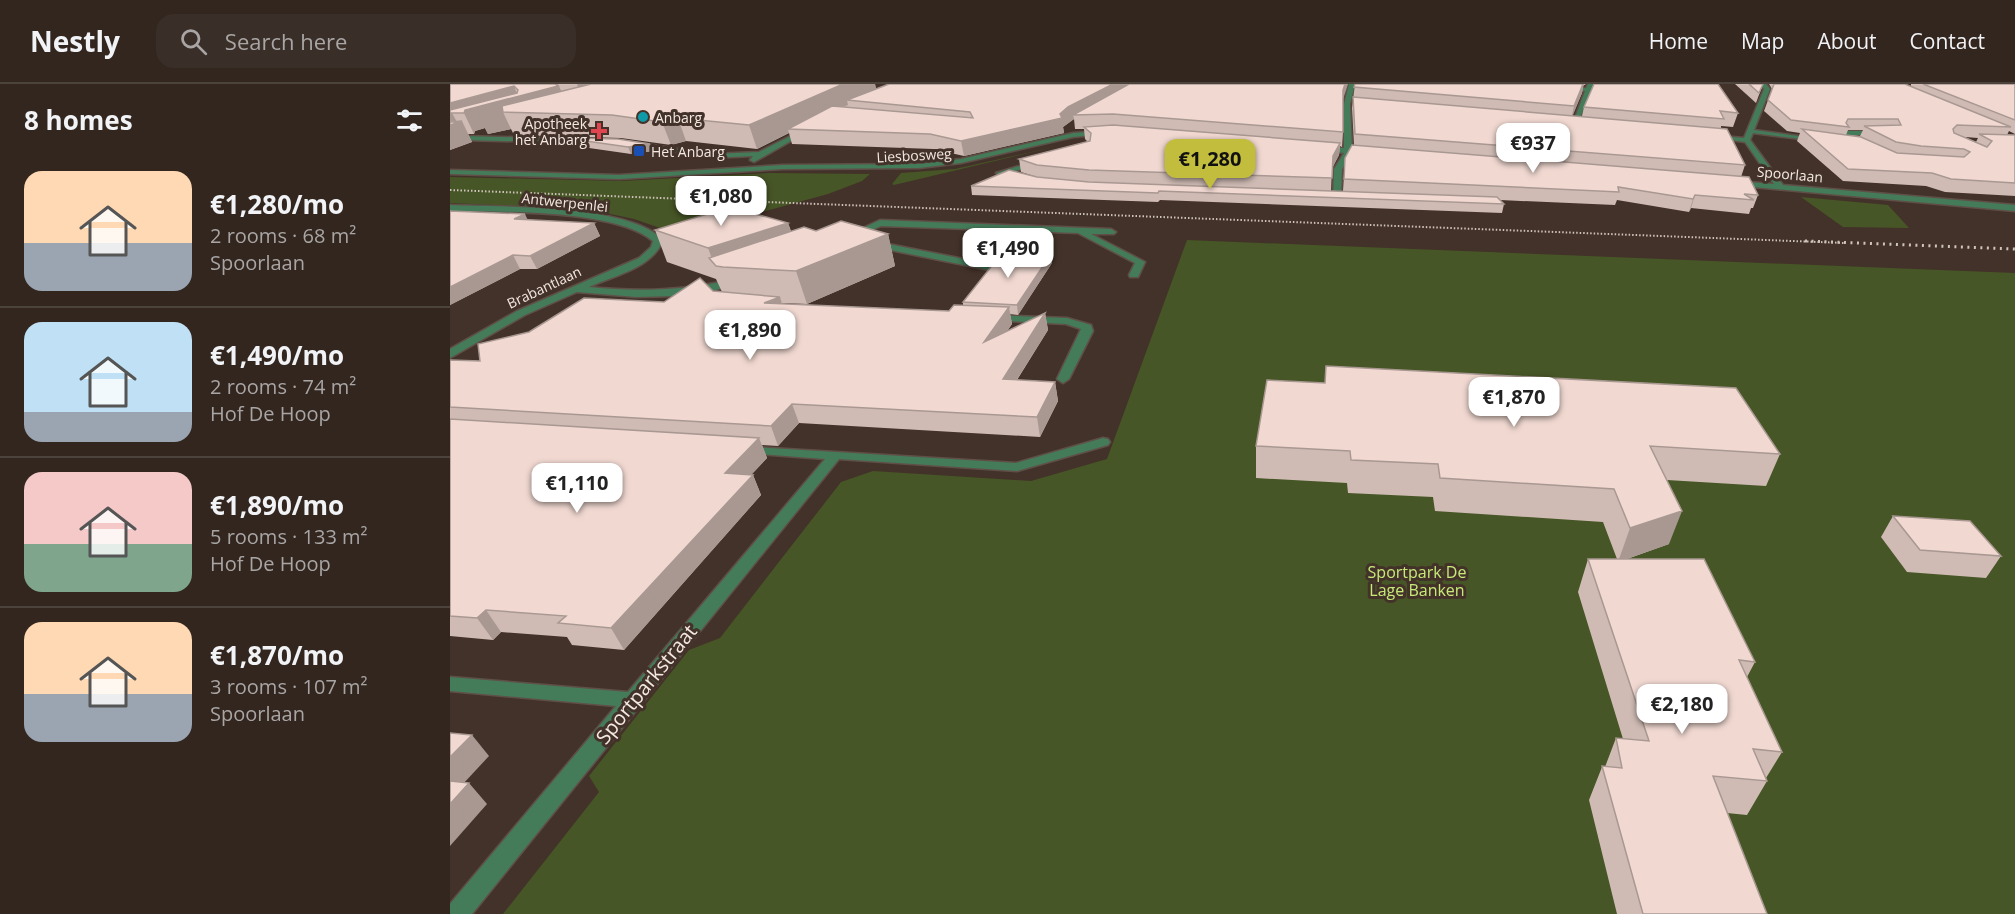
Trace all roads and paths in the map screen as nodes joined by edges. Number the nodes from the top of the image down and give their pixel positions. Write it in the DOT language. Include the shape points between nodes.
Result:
graph roads {
  1 [pos="1352,84"];
  2 [pos="1763,84"];
  3 [pos="1558,87"];
  4 [pos="1590,87"];
  5 [pos="1347,104"];
  6 [pos="1359,105"];
  7 [pos="1562,123"];
  8 [pos="1574,124"];
  9 [pos="1070,126"];
  10 [pos="1586,126"];
  11 [pos="812,127"];
  12 [pos="1750,131"];
  13 [pos="485,132"];
  14 [pos="1113,134"];
  15 [pos="1893,134"];
  16 [pos="1701,136"];
  17 [pos="450,137"];
  18 [pos="463,138"];
  19 [pos="1078,139"];
  20 [pos="1747,140"];
  21 [pos="1826,140"];
  22 [pos="595,141"];
  23 [pos="450,142"];
  24 [pos="621,142"];
  25 [pos="1848,142"];
  26 [pos="1859,144"];
  27 [pos="1314,148"];
  28 [pos="1348,151"];
  29 [pos="1383,153"];
  30 [pos="1875,153"];
  31 [pos="760,154"];
  32 [pos="1053,158"];
  33 [pos="747,170"];
  34 [pos="450,172"];
  35 [pos="1019,178"];
  36 [pos="1723,182"];
  37 [pos="1780,187"];
  38 [pos="1326,196"];
  39 [pos="1337,196"];
  40 [pos="1348,196"];
  41 [pos="450,208"];
  42 [pos="2015,208"];
  43 [pos="1077,231"];
  44 [pos="1111,232"];
  45 [pos="652,251"];
  46 [pos="989,267"];
  47 [pos="1134,275"];
  48 [pos="751,276"];
  49 [pos="573,289"];
  50 [pos="985,318"];
  51 [pos="450,354"];
  52 [pos="1063,379"];
  53 [pos="1103,442"];
  54 [pos="730,449"];
  55 [pos="835,455"];
  56 [pos="450,684"];
  57 [pos="632,700"];
  58 [pos="457,914"];
  1 -- 5 [label="street"];
  2 -- 12 [label="street" via="1767,89"];
  3 -- 4 [label="street"];
  4 -- 8 [label="street"];
  5 -- 6 [label="street"];
  5 -- 28 [label="street"];
  7 -- 8 [label="street"];
  8 -- 10 [label="street"];
  9 -- 19 [label="street" via="1067,129"];
  11 -- 31 [label="street"];
  12 -- 20 [label="street"];
  12 -- 21 [label="street"];
  13 -- 18 [label="street"];
  14 -- 19 [label="street"];
  15 -- 26 [label="street" via="1846,133"];
  16 -- 20 [label="street"];
  17 -- 18 [label="street"];
  18 -- 22 [label="street"];
  18 -- 23 [label="street"];
  19 -- 33 [label="street, Liesbosweg" via="933,170"];
  20 -- 37 [label="street"];
  24 -- 31 [label="street" via="711,156"];
  25 -- 26 [label="street"];
  26 -- 30 [label="street"];
  27 -- 28 [label="street"];
  28 -- 29 [label="street"];
  28 -- 39 [label="street" via="1338,169"];
  31 -- 33 [label="street"];
  32 -- 35 [label="street" via="1000,173"];
  33 -- 34 [label="street, Liesbosweg" via="618,177"];
  36 -- 37 [label="street, Spoorlaan"];
  37 -- 42 [label="street, Spoorlaan" via="1898,201"];
  38 -- 39 [label="street"];
  39 -- 40 [label="street"];
  41 -- 45 [label="street, Antwerpenlei" via="565,213 610,220 656,236 658,244"];
  43 -- 44 [label="street"];
  43 -- 46 [label="street" via="880,223 843,240"];
  43 -- 47 [label="street" via="1140,262"];
  45 -- 49 [label="street, Brabantlaan" via="637,262"];
  48 -- 49 [label="street" via="713,292 661,295"];
  49 -- 51 [label="street, Brabantlaan" via="521,313"];
  50 -- 52 [label="street" via="1067,321 1087,327"];
  53 -- 55 [label="street" via="1017,466"];
  54 -- 55 [label="street"];
  55 -- 57 [label="street, Sportparkstraat"];
  56 -- 57 [label="street"];
  57 -- 58 [label="street, Sportparkstraat"];
}
